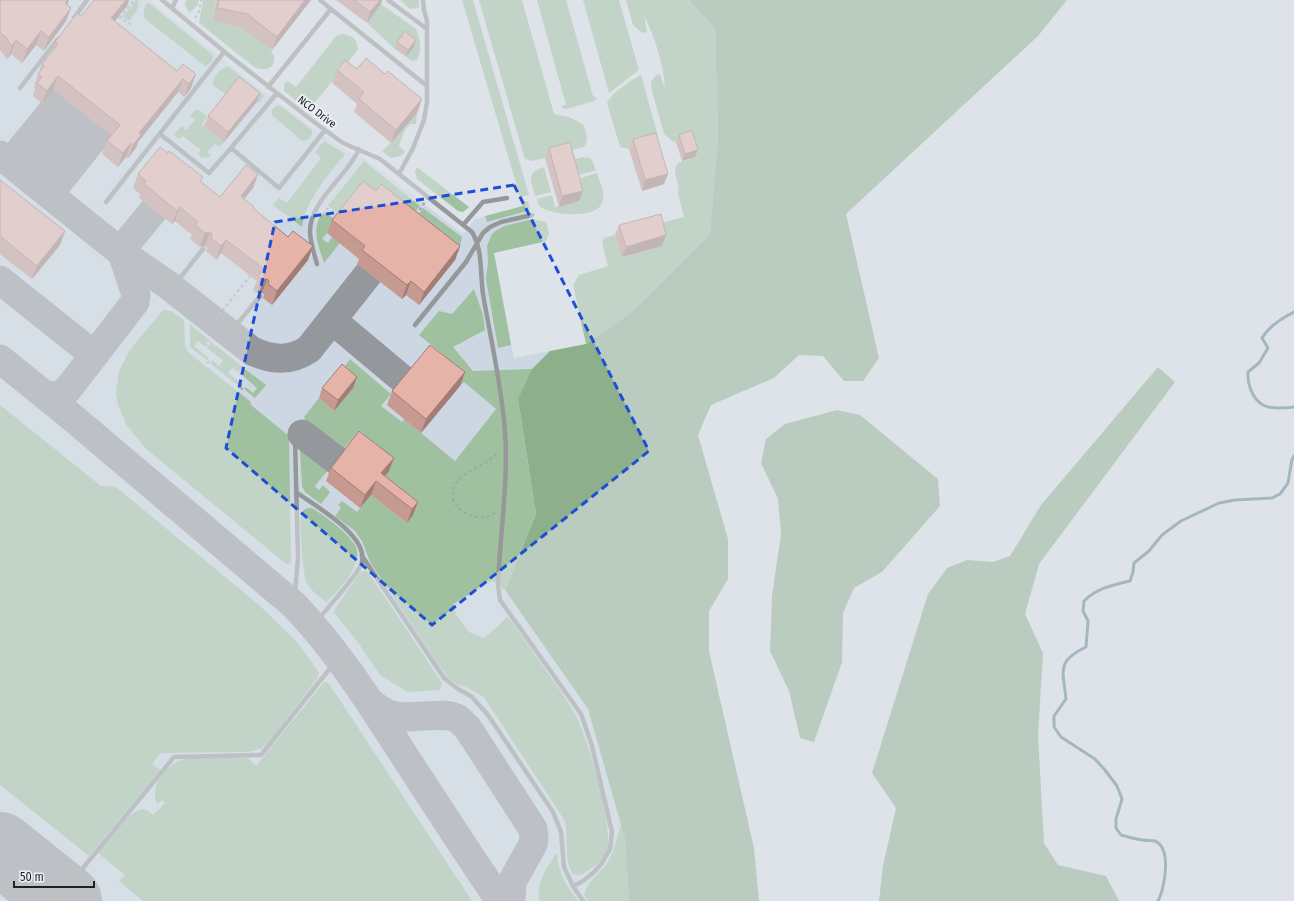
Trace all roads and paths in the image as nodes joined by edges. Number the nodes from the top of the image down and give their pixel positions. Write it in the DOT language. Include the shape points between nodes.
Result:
graph roads {
  1 [pos="88,0"];
  2 [pos="134,0"];
  3 [pos="176,0"];
  4 [pos="320,0"];
  5 [pos="388,0"];
  6 [pos="423,0"];
  7 [pos="164,1"];
  8 [pos="172,8"];
  9 [pos="331,9"];
  10 [pos="70,23"];
  11 [pos="132,25"];
  12 [pos="427,29"];
  13 [pos="61,35"];
  14 [pos="224,52"];
  15 [pos="427,86"];
  16 [pos="268,87"];
  17 [pos="20,88"];
  18 [pos="277,93"];
  19 [pos="325,130"];
  20 [pos="160,134"];
  21 [pos="231,148"];
  22 [pos="359,149"];
  23 [pos="399,174"];
  24 [pos="428,197"];
  25 [pos="507,198"];
  26 [pos="106,202"];
  27 [pos="320,203"];
  28 [pos="532,215"];
  29 [pos="339,218"];
  30 [pos="413,218"];
  31 [pos="463,225"];
  32 [pos="477,240"];
  33 [pos="203,249"];
  34 [pos="317,264"];
  35 [pos="250,276"];
  36 [pos="172,288"];
  37 [pos="260,296"];
  38 [pos="215,320"];
  39 [pos="415,325"];
  40 [pos="230,333"];
  41 [pos="210,341"];
  42 [pos="205,346"];
  43 [pos="211,359"];
  44 [pos="207,364"];
  45 [pos="244,368"];
  46 [pos="240,374"];
  47 [pos="244,386"];
  48 [pos="241,390"];
  49 [pos="505,438"];
  50 [pos="295,441"];
  51 [pos="296,492"];
  52 [pos="503,503"];
  53 [pos="362,556"];
  54 [pos="294,605"];
  55 [pos="313,625"];
  56 [pos="339,657"];
  57 [pos="573,886"];
  58 [pos="56,901"];
  59 [pos="583,901"];
  1 -- 10 [label="lane"];
  2 -- 11 [label="path" via="119,17"];
  3 -- 8 [label="lane"];
  4 -- 9 [label="lane"];
  5 -- 12 [label="lane"];
  6 -- 12 [label="lane"];
  7 -- 8 [label="lane, NCO Drive"];
  8 -- 14 [label="lane, NCO Drive"];
  9 -- 15 [label="lane"];
  9 -- 16 [label="lane"];
  12 -- 15 [label="lane"];
  13 -- 17 [label="lane"];
  14 -- 16 [label="lane, NCO Drive"];
  14 -- 20 [label="lane"];
  15 -- 23 [label="lane" via="424,120"];
  16 -- 18 [label="lane, NCO Drive"];
  18 -- 19 [label="lane, NCO Drive"];
  18 -- 21 [label="lane"];
  19 -- 21 [label="lane" via="279,188"];
  19 -- 22 [label="lane, NCO Drive" via="343,143"];
  20 -- 21 [label="lane" via="209,173"];
  20 -- 26 [label="lane"];
  22 -- 23 [label="lane, NCO Drive" via="380,159"];
  22 -- 27 [label="lane" via="350,165"];
  23 -- 24 [label="lane, NCO Drive"];
  24 -- 30 [label="path"];
  24 -- 31 [label="lane, NCO Drive"];
  25 -- 31 [label="lane" via="483,202"];
  27 -- 29 [label="path"];
  27 -- 34 [label="lane" via="312,217 310,229"];
  28 -- 32 [label="lane" via="490,227"];
  31 -- 32 [label="lane, NCO Drive"];
  32 -- 39 [label="lane" via="466,262"];
  32 -- 49 [label="lane"];
  33 -- 36 [label="lane"];
  35 -- 38 [label="path"];
  37 -- 40 [label="lane"];
  41 -- 42 [label="path"];
  43 -- 44 [label="path"];
  45 -- 46 [label="path"];
  47 -- 48 [label="path"];
  49 -- 52 [label="lane"];
  49 -- 52 [label="path" via="495,456 460,479 454,487 453,496 457,505 466,514 476,518 492,516"];
  50 -- 51 [label="lane"];
  51 -- 53 [label="lane" via="347,529 356,539"];
  51 -- 54 [label="lane" via="298,558"];
  52 -- 57 [label="lane" via="498,569 500,600 581,714 592,746 612,832 610,849 602,863 583,881"];
  53 -- 55 [label="lane" via="362,563 354,575"];
  53 -- 57 [label="lane" via="444,678 471,696 488,715 553,812 560,832 564,867"];
  56 -- 58 [label="lane" via="261,755 174,757"];
  57 -- 59 [label="lane"];
}
